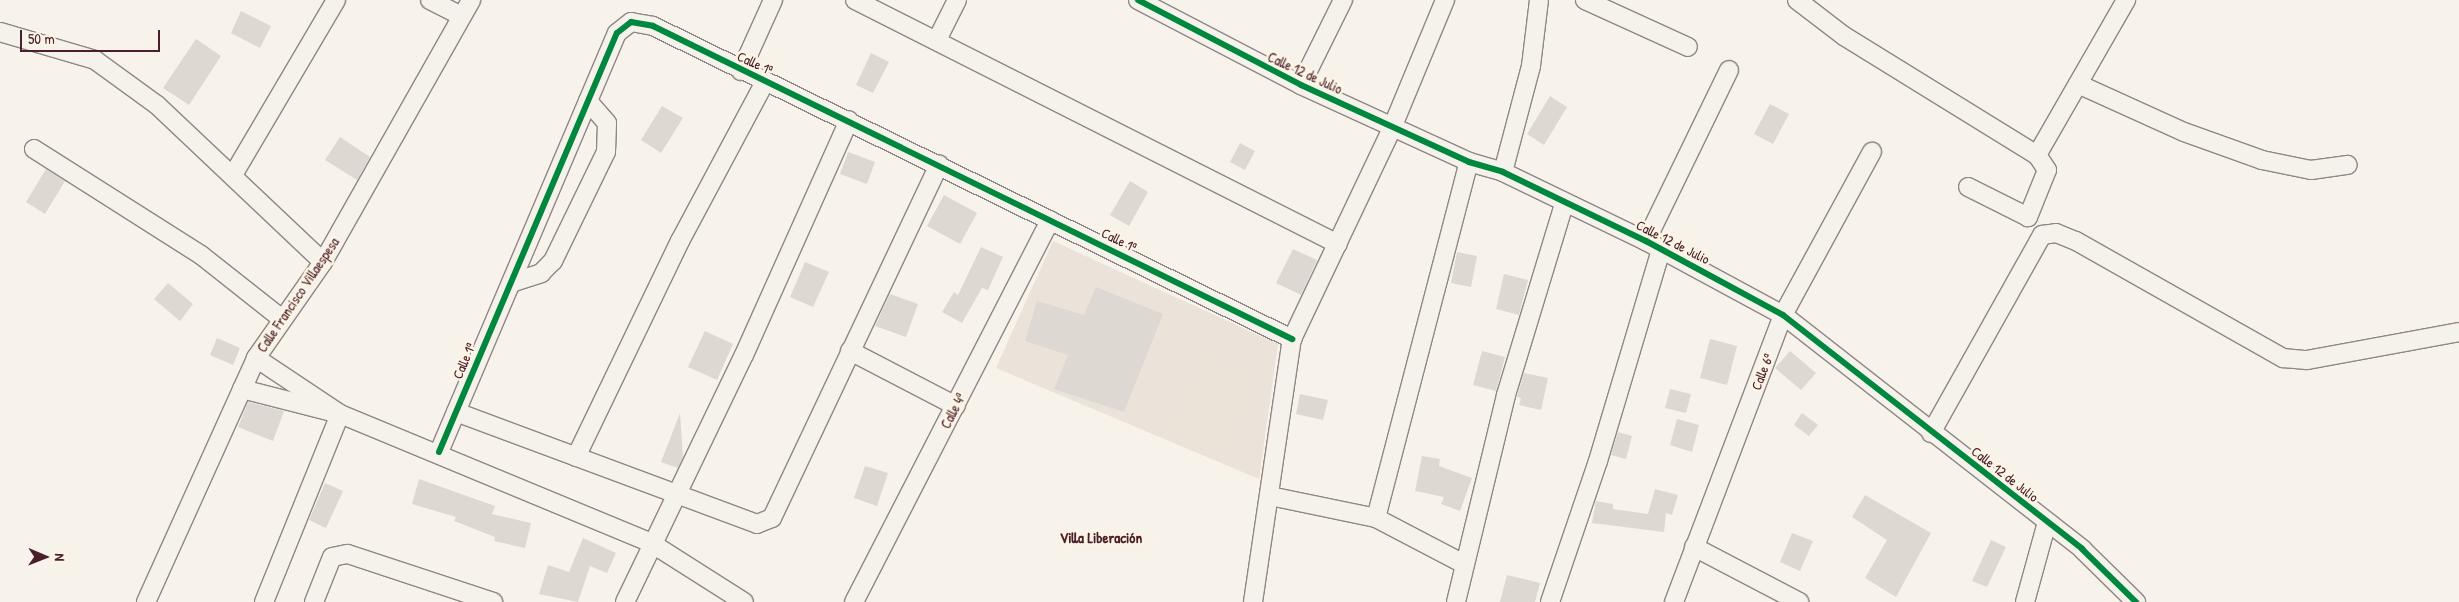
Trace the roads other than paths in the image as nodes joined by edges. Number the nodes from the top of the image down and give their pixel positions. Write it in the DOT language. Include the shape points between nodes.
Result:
graph roads {
  1 [pos="336,0"];
  2 [pos="430,0"];
  3 [pos="472,0"];
  4 [pos="773,0"];
  5 [pos="855,0"];
  6 [pos="957,0"];
  7 [pos="1138,0"];
  8 [pos="1343,0"];
  9 [pos="1445,0"];
  10 [pos="1539,0"];
  11 [pos="1585,0"];
  12 [pos="1797,0"];
  13 [pos="2126,0"];
  14 [pos="461,16"];
  15 [pos="0,32"];
  16 [pos="936,40"];
  17 [pos="1688,47"];
  18 [pos="1729,70"];
  19 [pos="741,71"];
  20 [pos="765,82"];
  21 [pos="2078,84"];
  22 [pos="1301,85"];
  23 [pos="588,101"];
  24 [pos="849,120"];
  25 [pos="1392,128"];
  26 [pos="34,149"];
  27 [pos="1872,152"];
  28 [pos="2037,155"];
  29 [pos="1470,162"];
  30 [pos="939,165"];
  31 [pos="2348,165"];
  32 [pos="1503,172"];
  33 [pos="233,175"];
  34 [pos="1968,187"];
  35 [pos="1564,204"];
  36 [pos="2028,217"];
  37 [pos="1050,220"];
  38 [pos="2042,235"];
  39 [pos="1338,244"];
  40 [pos="1653,245"];
  41 [pos="323,262"];
  42 [pos="511,282"];
  43 [pos="1783,315"];
  44 [pos="282,319"];
  45 [pos="2459,332"];
  46 [pos="1292,339"];
  47 [pos="850,351"];
  48 [pos="256,358"];
  49 [pos="242,390"];
  50 [pos="956,406"];
  51 [pos="456,412"];
  52 [pos="340,414"];
  53 [pos="1931,433"];
  54 [pos="439,452"];
  55 [pos="576,457"];
  56 [pos="678,494"];
  57 [pos="1270,496"];
  58 [pos="1376,518"];
  59 [pos="2047,522"];
  60 [pos="651,543"];
  61 [pos="1694,547"];
  62 [pos="1462,563"];
  63 [pos="2133,600"];
  64 [pos="146,602"];
  65 [pos="264,602"];
  66 [pos="314,602"];
  67 [pos="493,602"];
  68 [pos="625,602"];
  69 [pos="744,602"];
  70 [pos="854,602"];
  71 [pos="1254,602"];
  72 [pos="1456,602"];
  73 [pos="1550,602"];
  74 [pos="1674,602"];
  75 [pos="1799,602"];
  76 [pos="2025,602"];
  1 -- 33 [label="street"];
  2 -- 14 [label="street"];
  3 -- 14 [label="street, Calle Francisco Villaespesa"];
  4 -- 19 [label="street"];
  5 -- 16 [label="street"];
  6 -- 16 [label="street"];
  7 -- 22 [label="street, Calle 12 de Julio"];
  8 -- 22 [label="street"];
  9 -- 25 [label="street"];
  10 -- 32 [label="street" via="1532,66"];
  11 -- 17 [label="street"];
  12 -- 28 [label="street" via="1844,36"];
  13 -- 21 [label="street"];
  14 -- 41 [label="street, Calle Francisco Villaespesa"];
  15 -- 33 [label="street" via="95,60 157,105"];
  16 -- 39 [label="street"];
  18 -- 40 [label="street"];
  19 -- 20 [label="street, Calle 1ª"];
  19 -- 23 [label="street, Calle 1ª" via="653,26 631,22 617,32"];
  20 -- 24 [label="street, Calle 1ª"];
  20 -- 55 [label="street" via="680,240"];
  21 -- 28 [label="street"];
  21 -- 31 [label="street" via="2184,132 2262,160 2311,170"];
  22 -- 25 [label="street, Calle 12 de Julio"];
  23 -- 42 [label="street, Calle 1ª"];
  23 -- 42 [label="street" via="607,123 606,152 552,261 540,273"];
  24 -- 30 [label="street, Calle 1ª"];
  24 -- 56 [label="street"];
  25 -- 29 [label="street, Calle 12 de Julio"];
  25 -- 39 [label="street"];
  26 -- 44 [label="street" via="201,255"];
  27 -- 43 [label="street, Calle 6ª"];
  28 -- 36 [label="street" via="2047,170"];
  29 -- 32 [label="street, Calle 12 de Julio"];
  29 -- 58 [label="street"];
  30 -- 37 [label="street, Calle 1ª"];
  30 -- 47 [label="street"];
  32 -- 35 [label="street, Calle 12 de Julio"];
  33 -- 41 [label="street"];
  34 -- 36 [label="street"];
  35 -- 40 [label="street, Calle 12 de Julio"];
  35 -- 62 [label="street"];
  36 -- 38 [label="street"];
  37 -- 46 [label="street, Calle 1ª"];
  37 -- 50 [label="street, Calle 4ª"];
  38 -- 45 [label="street" via="2056,232 2076,241 2283,358 2306,360"];
  38 -- 53 [label="street"];
  39 -- 46 [label="street"];
  40 -- 43 [label="street, Calle 12 de Julio"];
  40 -- 73 [label="street" via="1598,461"];
  41 -- 44 [label="street, Calle Francisco Villaespesa"];
  42 -- 51 [label="street, Calle 1ª"];
  43 -- 53 [label="street, Calle 12 de Julio"];
  43 -- 61 [label="street, Calle 6ª"];
  44 -- 48 [label="street, Calle Francisco Villaespesa"];
  46 -- 57 [label="street"];
  47 -- 50 [label="street"];
  47 -- 56 [label="street" via="772,518 757,524"];
  48 -- 49 [label="street, Calle Francisco Villaespesa"];
  48 -- 52 [label="street"];
  49 -- 52 [label="street"];
  49 -- 64 [label="street, Calle Francisco Villaespesa"];
  50 -- 70 [label="street, Calle 4ª"];
  51 -- 54 [label="street, Calle 1ª"];
  51 -- 55 [label="street"];
  52 -- 54 [label="street"];
  52 -- 65 [label="street"];
  53 -- 59 [label="street, Calle 12 de Julio"];
  54 -- 60 [label="street"];
  55 -- 56 [label="street"];
  56 -- 60 [label="street"];
  57 -- 58 [label="street"];
  57 -- 71 [label="street"];
  58 -- 62 [label="street"];
  59 -- 63 [label="street, Calle 12 de Julio"];
  59 -- 76 [label="street"];
  60 -- 68 [label="street"];
  60 -- 69 [label="street"];
  61 -- 74 [label="street, Calle 6ª"];
  61 -- 75 [label="street"];
  62 -- 72 [label="street"];
  66 -- 67 [label="street" via="332,557 348,554"];
}
